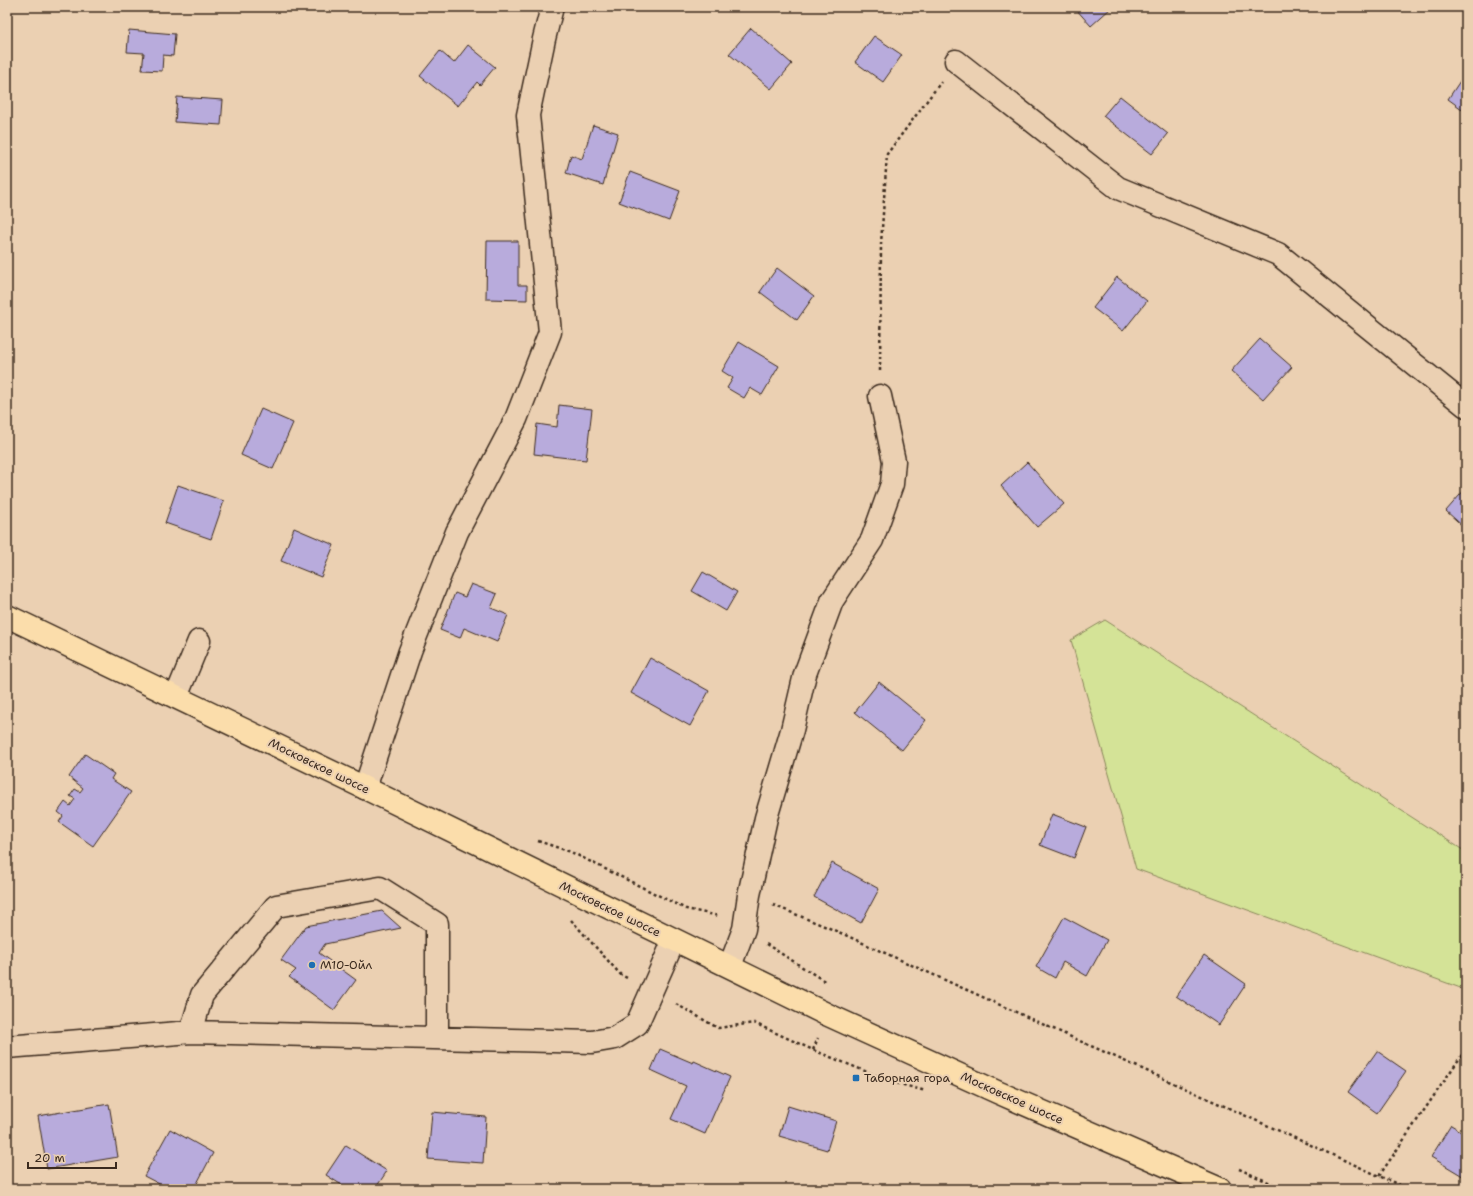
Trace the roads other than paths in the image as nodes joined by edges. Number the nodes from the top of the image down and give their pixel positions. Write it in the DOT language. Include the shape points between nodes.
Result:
graph roads {
  1 [pos="552,7"];
  2 [pos="956,61"];
  3 [pos="880,396"];
  4 [pos="1466,406"];
  5 [pos="7,616"];
  6 [pos="199,641"];
  7 [pos="176,697"];
  8 [pos="365,788"];
  9 [pos="674,940"];
  10 [pos="730,966"];
  11 [pos="191,1032"];
  12 [pos="437,1038"];
  13 [pos="7,1047"];
  14 [pos="1220,1189"];
  1 -- 8 [label="street" via="528,115 550,332 516,420 457,532 410,651"];
  2 -- 4 [label="street" via="1118,188 1278,254"];
  3 -- 10 [label="street" via="894,461 892,484 872,540 832,601 805,674 792,730 766,818 744,930"];
  5 -- 7 [label="main road, Московское шоссе"];
  6 -- 7 [label="street"];
  7 -- 8 [label="main road, Московское шоссе"];
  8 -- 9 [label="main road, Московское шоссе"];
  9 -- 10 [label="main road, Московское шоссе"];
  9 -- 12 [label="street" via="637,1024 615,1038 592,1042"];
  10 -- 14 [label="main road, Московское шоссе" via="826,1014"];
  11 -- 12 [label="street"];
  11 -- 12 [label="street" via="202,995 276,906 380,888 437,924"];
  11 -- 13 [label="street"];
}
